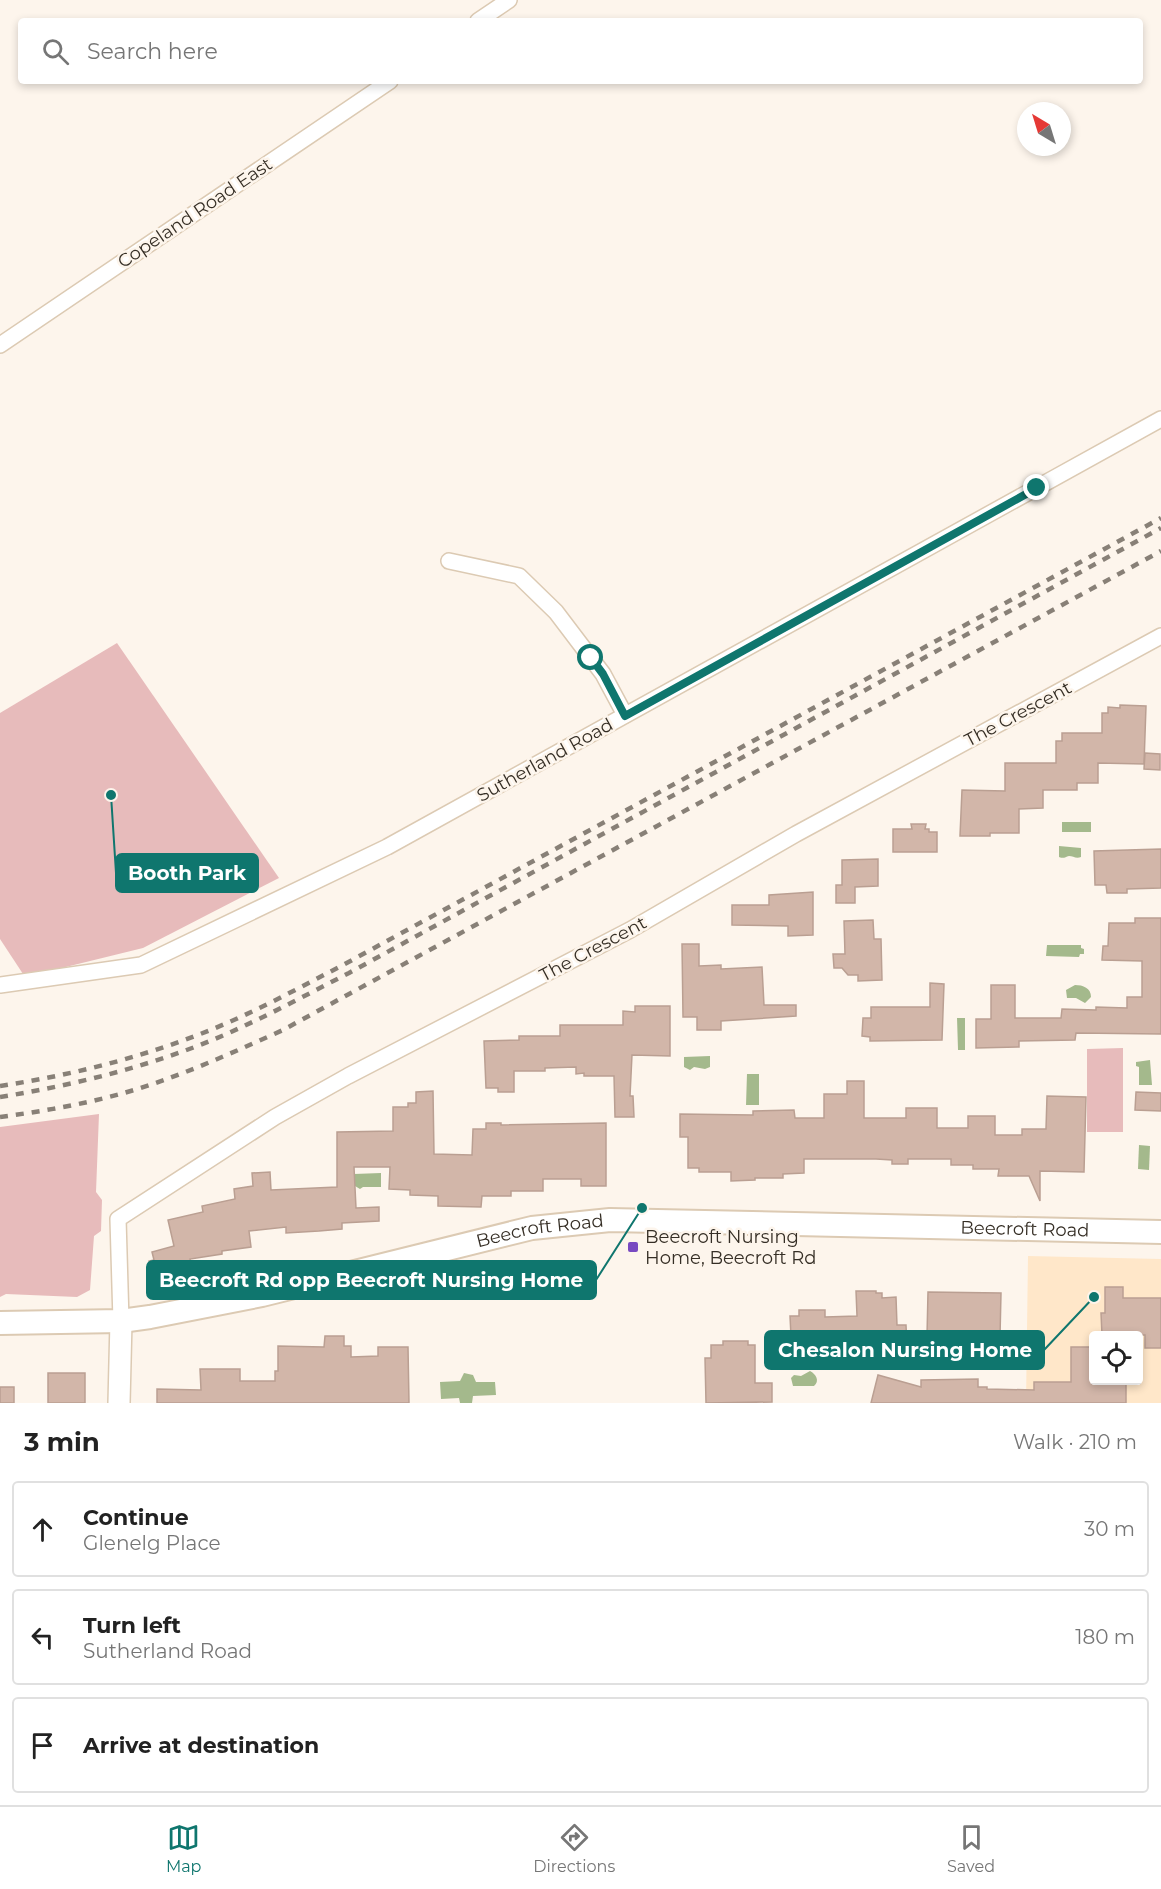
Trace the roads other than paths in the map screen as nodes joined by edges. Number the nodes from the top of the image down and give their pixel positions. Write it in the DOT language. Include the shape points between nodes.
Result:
graph roads {
  1 [pos="509,0"];
  2 [pos="482,18"];
  3 [pos="386,84"];
  4 [pos="0,345"];
  5 [pos="1161,419"];
  6 [pos="449,561"];
  7 [pos="1161,636"];
  8 [pos="625,716"];
  9 [pos="0,985"];
  10 [pos="1161,1232"];
  11 [pos="121,1321"];
  12 [pos="0,1323"];
  13 [pos="119,1403"];
  1 -- 2 [label="street"];
  3 -- 4 [label="street, Copeland Road East"];
  5 -- 8 [label="street, Sutherland Road"];
  6 -- 8 [label="street" via="519,576 556,612 603,674"];
  7 -- 11 [label="street, The Crescent" via="796,834 630,930 285,1111 118,1219"];
  8 -- 9 [label="street, Sutherland Road" via="387,847 141,965"];
  10 -- 11 [label="main road, Beecroft Road" via="610,1220 532,1228 262,1295"];
  11 -- 12 [label="main road, Beecroft Road"];
  11 -- 13 [label="street"];
}
